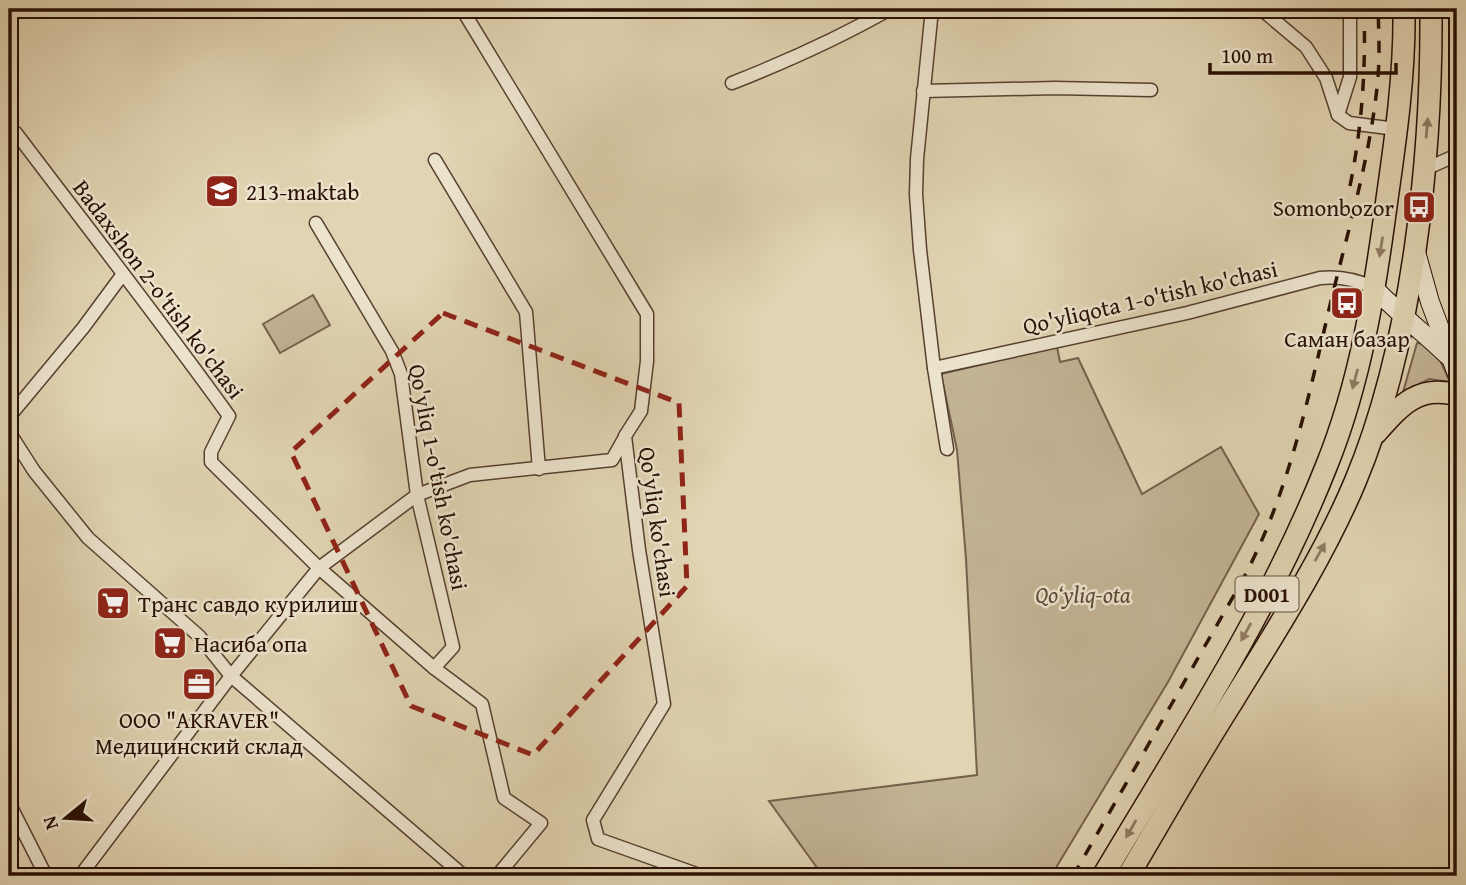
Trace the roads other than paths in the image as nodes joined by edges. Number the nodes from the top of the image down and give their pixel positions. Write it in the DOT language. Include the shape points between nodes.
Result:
graph roads {
  1 [pos="462,9"];
  2 [pos="890,9"];
  3 [pos="932,9"];
  4 [pos="1261,9"];
  5 [pos="1350,9"];
  6 [pos="1404,9"];
  7 [pos="1431,9"];
  8 [pos="732,83"];
  9 [pos="1151,90"];
  10 [pos="923,91"];
  11 [pos="1338,115"];
  12 [pos="9,129"];
  13 [pos="1396,129"];
  14 [pos="1457,155"];
  15 [pos="435,160"];
  16 [pos="1423,170"];
  17 [pos="316,223"];
  18 [pos="1414,244"];
  19 [pos="123,274"];
  20 [pos="1374,288"];
  21 [pos="1402,317"];
  22 [pos="1455,363"];
  23 [pos="934,368"];
  24 [pos="1457,395"];
  25 [pos="9,417"];
  26 [pos="9,432"];
  27 [pos="625,436"];
  28 [pos="1372,437"];
  29 [pos="947,449"];
  30 [pos="540,469"];
  31 [pos="418,495"];
  32 [pos="319,568"];
  33 [pos="434,668"];
  34 [pos="231,676"];
  35 [pos="9,803"];
  36 [pos="46,876"];
  37 [pos="80,876"];
  38 [pos="464,876"];
  39 [pos="497,876"];
  40 [pos="702,876"];
  41 [pos="1103,876"];
  42 [pos="1128,876"];
  1 -- 27 [label="street, Qo'yliq ko'chasi" via="647,314 641,411"];
  2 -- 8 [label="street" via="833,41"];
  3 -- 10 [label="street"];
  4 -- 11 [label="street" via="1306,47 1326,78"];
  5 -- 11 [label="street" via="1350,77"];
  6 -- 13 [label="highway, D001"];
  16 -- 7 [label="highway, D001, one-way"];
  9 -- 10 [label="street"];
  10 -- 23 [label="street" via="916,194"];
  11 -- 13 [label="street" via="1349,123"];
  12 -- 19 [label="street, Badaxshon 2-o'tish ko'chasi"];
  13 -- 20 [label="highway, D001, one-way"];
  14 -- 16 [label="street"];
  15 -- 30 [label="street" via="526,312"];
  16 -- 18 [label="highway, D001"];
  17 -- 31 [label="street, Qo'yliq 1-o'tish ko'chasi" via="401,374"];
  18 -- 21 [label="highway, D001"];
  18 -- 22 [label="main road"];
  19 -- 25 [label="street"];
  19 -- 32 [label="street, Badaxshon 2-o'tish ko'chasi" via="229,416 211,452 211,462"];
  20 -- 21 [label="main road"];
  20 -- 23 [label="street, Qo'yliqota 1-o'tish ko'chasi" via="1359,281 1323,277 1186,313"];
  20 -- 41 [label="highway, D001, one-way" via="1352,390 1307,512 1241,641"];
  21 -- 22 [label="main road"];
  21 -- 28 [label="highway, D001"];
  23 -- 29 [label="street"];
  24 -- 28 [label="highway" via="1441,391 1421,394 1396,411"];
  26 -- 34 [label="street" via="88,538 199,636"];
  27 -- 30 [label="street" via="612,460"];
  27 -- 40 [label="street, Qo'yliq ko'chasi" via="664,704 593,820 598,839"];
  42 -- 28 [label="highway, D001, one-way" via="1323,548"];
  30 -- 31 [label="street" via="470,475"];
  31 -- 32 [label="street"];
  31 -- 33 [label="street, Qo'yliq 1-o'tish ko'chasi" via="453,647"];
  32 -- 33 [label="street"];
  32 -- 34 [label="street"];
  33 -- 39 [label="street" via="482,704 504,798 541,823"];
  34 -- 37 [label="street"];
  34 -- 38 [label="street"];
  35 -- 36 [label="street"];
}
